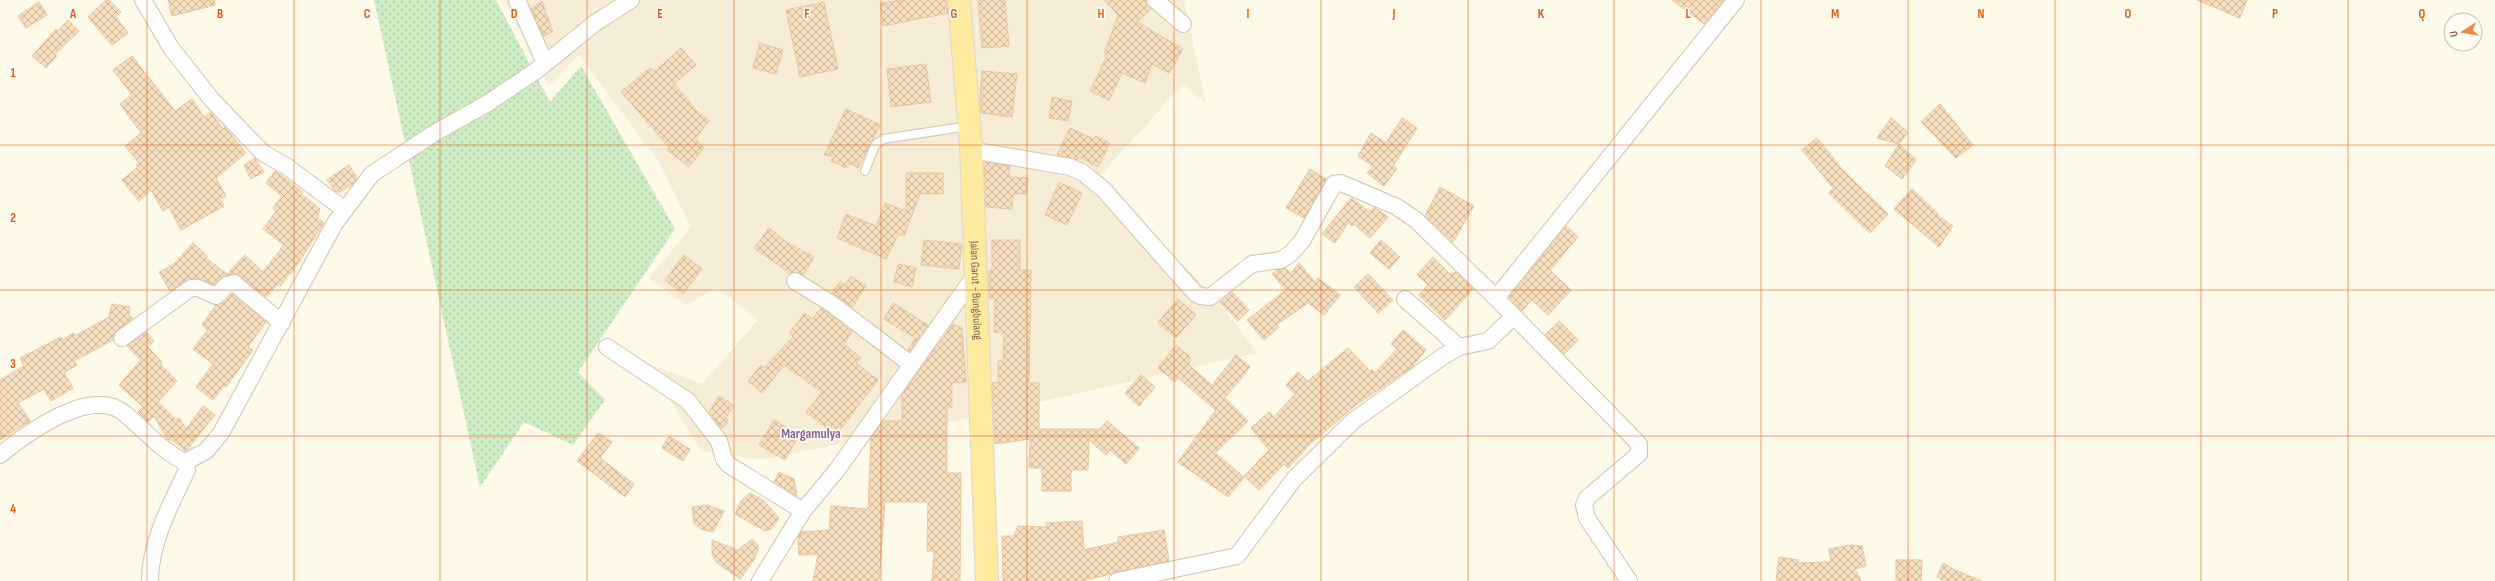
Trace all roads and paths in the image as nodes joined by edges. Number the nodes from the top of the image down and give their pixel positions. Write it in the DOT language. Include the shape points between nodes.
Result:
graph roads {
  1 [pos="143,0"];
  2 [pos="517,0"];
  3 [pos="631,0"];
  4 [pos="959,0"];
  5 [pos="1154,0"];
  6 [pos="1736,0"];
  7 [pos="1183,24"];
  8 [pos="545,63"];
  9 [pos="970,125"];
  10 [pos="971,150"];
  11 [pos="865,171"];
  12 [pos="345,210"];
  13 [pos="976,274"];
  14 [pos="795,281"];
  15 [pos="1496,298"];
  16 [pos="1405,299"];
  17 [pos="1513,317"];
  18 [pos="282,323"];
  19 [pos="122,338"];
  20 [pos="607,347"];
  21 [pos="1459,347"];
  22 [pos="912,365"];
  23 [pos="0,454"];
  24 [pos="185,462"];
  25 [pos="803,511"];
  26 [pos="150,581"];
  27 [pos="760,581"];
  28 [pos="988,581"];
  29 [pos="1117,581"];
  30 [pos="1629,581"];
  1 -- 12 [label="street" via="171,48 218,105 263,153 286,166"];
  2 -- 8 [label="street"];
  3 -- 8 [label="street" via="595,23"];
  4 -- 9 [label="main road, Jalan Garut - Bungbulang"];
  5 -- 7 [label="street"];
  6 -- 15 [label="street"];
  8 -- 12 [label="street" via="488,103 433,134 372,174"];
  9 -- 10 [label="main road, Jalan Garut - Bungbulang"];
  9 -- 11 [label="lane" via="883,139 875,145"];
  10 -- 13 [label="main road, Jalan Garut - Bungbulang"];
  10 -- 15 [label="street" via="1070,167 1082,172 1103,189 1200,296 1210,297 1216,294 1252,264 1281,260 1290,254 1302,241 1332,185 1338,182 1406,213"];
  12 -- 18 [label="street" via="335,223"];
  13 -- 22 [label="street"];
  13 -- 28 [label="main road, Jalan Garut - Bungbulang"];
  14 -- 22 [label="street" via="832,304"];
  15 -- 17 [label="street"];
  16 -- 21 [label="street"];
  17 -- 21 [label="street" via="1488,341"];
  17 -- 30 [label="street" via="1639,444 1639,454 1587,498 1584,505 1587,518"];
  18 -- 19 [label="street" via="234,283 227,285 216,296 198,288 191,288"];
  18 -- 24 [label="street" via="215,442 206,451"];
  20 -- 25 [label="street" via="688,401 719,441 724,459 729,465"];
  21 -- 29 [label="street" via="1353,421 1294,479 1237,556"];
  22 -- 25 [label="street"];
  23 -- 24 [label="street" via="41,424 81,408 102,403 124,412 168,454"];
  24 -- 26 [label="street" via="187,470 166,516 151,561"];
  25 -- 27 [label="street"];
}
